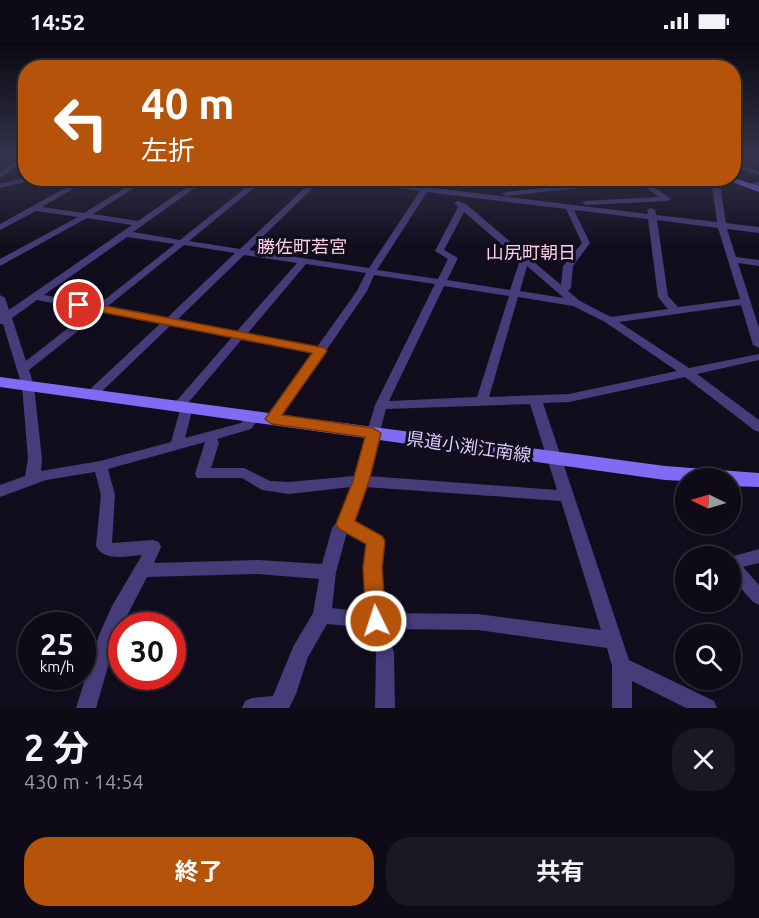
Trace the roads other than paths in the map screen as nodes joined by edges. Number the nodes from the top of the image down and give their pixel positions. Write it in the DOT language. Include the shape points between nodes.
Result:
graph roads {
  1 [pos="74,186"];
  2 [pos="134,186"];
  3 [pos="194,186"];
  4 [pos="253,186"];
  5 [pos="311,186"];
  6 [pos="427,186"];
  7 [pos="432,186"];
  8 [pos="552,186"];
  9 [pos="579,186"];
  10 [pos="648,186"];
  11 [pos="716,186"];
  12 [pos="555,189"];
  13 [pos="442,191"];
  14 [pos="494,197"];
  15 [pos="648,200"];
  16 [pos="463,206"];
  17 [pos="570,206"];
  18 [pos="34,208"];
  19 [pos="85,216"];
  20 [pos="651,217"];
  21 [pos="140,224"];
  22 [pos="722,226"];
  23 [pos="0,227"];
  24 [pos="759,230"];
  25 [pos="127,234"];
  26 [pos="183,242"];
  27 [pos="242,251"];
  28 [pos="525,258"];
  29 [pos="732,259"];
  30 [pos="304,261"];
  31 [pos="0,263"];
  32 [pos="759,263"];
  33 [pos="372,272"];
  34 [pos="440,282"];
  35 [pos="562,291"];
  36 [pos="514,293"];
  37 [pos="36,297"];
  38 [pos="0,298"];
  39 [pos="745,301"];
  40 [pos="576,303"];
  41 [pos="100,308"];
  42 [pos="677,312"];
  43 [pos="3,320"];
  44 [pos="169,320"];
  45 [pos="609,320"];
  46 [pos="240,335"];
  47 [pos="759,345"];
  48 [pos="321,351"];
  49 [pos="759,357"];
  50 [pos="22,370"];
  51 [pos="686,372"];
  52 [pos="2,385"];
  53 [pos="28,386"];
  54 [pos="91,394"];
  55 [pos="535,399"];
  56 [pos="482,400"];
  57 [pos="381,405"];
  58 [pos="183,407"];
  59 [pos="255,416"];
  60 [pos="272,419"];
  61 [pos="759,427"];
  62 [pos="373,433"];
  63 [pos="209,436"];
  64 [pos="177,444"];
  65 [pos="555,458"];
  66 [pos="100,466"];
  67 [pos="675,474"];
  68 [pos="741,479"];
  69 [pos="759,480"];
  70 [pos="32,481"];
  71 [pos="361,481"];
  72 [pos="0,491"];
  73 [pos="568,496"];
  74 [pos="345,524"];
  75 [pos="759,556"];
  76 [pos="741,561"];
  77 [pos="144,570"];
  78 [pos="328,572"];
  79 [pos="741,577"];
  80 [pos="759,597"];
  81 [pos="322,615"];
  82 [pos="376,621"];
  83 [pos="614,640"];
  84 [pos="622,666"];
  85 [pos="86,708"];
  86 [pos="252,708"];
  87 [pos="385,708"];
  88 [pos="622,708"];
  89 [pos="707,708"];
  1 -- 18 [label="street"];
  2 -- 19 [label="street"];
  3 -- 21 [label="street"];
  4 -- 26 [label="street"];
  5 -- 27 [label="street"];
  6 -- 33 [label="street"];
  7 -- 13 [label="street"];
  8 -- 12 [label="street"];
  9 -- 12 [label="street"];
  10 -- 15 [label="street" via="667,199"];
  11 -- 22 [label="street"];
  12 -- 14 [label="street"];
  12 -- 17 [label="street"];
  13 -- 14 [label="street"];
  13 -- 16 [label="street"];
  14 -- 17 [label="street"];
  15 -- 17 [label="street"];
  15 -- 20 [label="street"];
  16 -- 28 [label="street"];
  16 -- 34 [label="street" via="439,251 453,258"];
  17 -- 20 [label="street"];
  17 -- 35 [label="street" via="586,243 568,266 566,288"];
  18 -- 19 [label="street"];
  18 -- 23 [label="street"];
  19 -- 21 [label="street"];
  19 -- 31 [label="street"];
  20 -- 22 [label="street"];
  20 -- 42 [label="street" via="663,297"];
  21 -- 25 [label="street"];
  22 -- 24 [label="street"];
  22 -- 29 [label="street"];
  25 -- 26 [label="street"];
  25 -- 37 [label="street"];
  26 -- 27 [label="street"];
  26 -- 41 [label="street"];
  27 -- 30 [label="street"];
  27 -- 44 [label="street"];
  28 -- 35 [label="street"];
  28 -- 36 [label="street"];
  29 -- 32 [label="street"];
  29 -- 39 [label="street"];
  30 -- 33 [label="street"];
  30 -- 46 [label="street"];
  33 -- 34 [label="street"];
  33 -- 48 [label="street"];
  34 -- 36 [label="street"];
  34 -- 57 [label="street"];
  35 -- 40 [label="street"];
  36 -- 40 [label="street"];
  36 -- 56 [label="street"];
  37 -- 41 [label="street"];
  37 -- 43 [label="street"];
  38 -- 43 [label="street"];
  39 -- 42 [label="street"];
  39 -- 47 [label="street"];
  40 -- 45 [label="street"];
  41 -- 44 [label="street"];
  41 -- 50 [label="street"];
  42 -- 45 [label="street"];
  43 -- 50 [label="street"];
  44 -- 46 [label="street"];
  44 -- 54 [label="street"];
  45 -- 51 [label="street"];
  46 -- 48 [label="street"];
  46 -- 58 [label="street"];
  48 -- 60 [label="street"];
  49 -- 51 [label="street"];
  50 -- 53 [label="street"];
  51 -- 55 [label="street" via="569,398"];
  51 -- 61 [label="street"];
  52 -- 53 [label="main road, 県道小渕江南線"];
  53 -- 54 [label="main road, 県道小渕江南線"];
  53 -- 70 [label="street" via="35,459"];
  54 -- 58 [label="main road, 県道小渕江南線"];
  55 -- 56 [label="street"];
  55 -- 65 [label="street"];
  56 -- 57 [label="street"];
  57 -- 62 [label="street"];
  58 -- 59 [label="main road, 県道小渕江南線"];
  58 -- 64 [label="street"];
  59 -- 60 [label="main road, 県道小渕江南線"];
  59 -- 63 [label="street" via="246,426"];
  60 -- 62 [label="main road, 県道小渕江南線"];
  62 -- 65 [label="main road, 県道小渕江南線"];
  62 -- 71 [label="street"];
  63 -- 64 [label="street"];
  63 -- 71 [label="street" via="212,443 202,474 244,473 267,486 288,488"];
  64 -- 66 [label="street"];
  65 -- 67 [label="main road, 県道小渕江南線"];
  65 -- 73 [label="street"];
  66 -- 70 [label="street" via="45,475"];
  66 -- 77 [label="street" via="108,495 105,546 112,550 153,547"];
  68 -- 69 [label="main road"];
  70 -- 72 [label="street"];
  71 -- 73 [label="street"];
  71 -- 74 [label="street"];
  73 -- 83 [label="street"];
  74 -- 78 [label="street" via="340,528"];
  74 -- 82 [label="street" via="376,541"];
  75 -- 76 [label="street"];
  77 -- 78 [label="street" via="258,567"];
  77 -- 85 [label="street" via="114,622 96,665"];
  78 -- 81 [label="street"];
  79 -- 80 [label="street"];
  81 -- 82 [label="street"];
  81 -- 86 [label="street" via="300,653 279,706"];
  82 -- 83 [label="street" via="478,621"];
  82 -- 87 [label="street" via="385,653"];
  83 -- 84 [label="street"];
  84 -- 88 [label="street"];
  84 -- 89 [label="street"];
}
